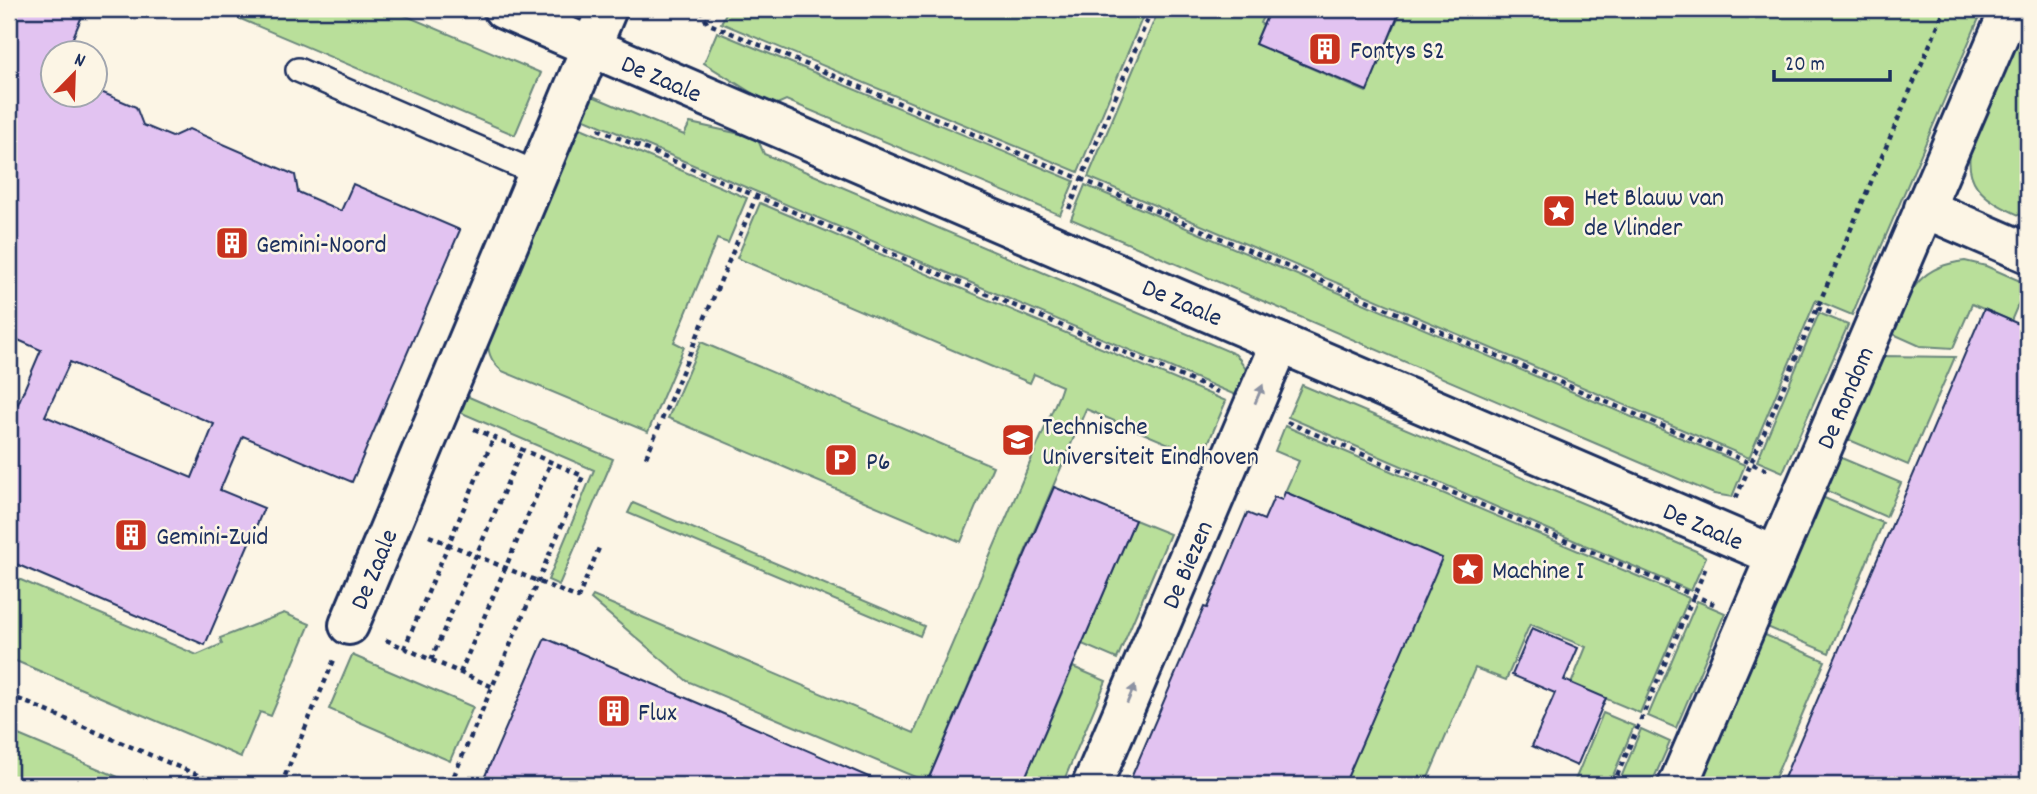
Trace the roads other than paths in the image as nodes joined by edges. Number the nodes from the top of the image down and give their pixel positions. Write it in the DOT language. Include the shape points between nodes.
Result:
graph roads {
  1 [pos="503,9"];
  2 [pos="607,9"];
  3 [pos="2010,9"];
  4 [pos="592,47"];
  5 [pos="298,71"];
  6 [pos="538,174"];
  7 [pos="1924,208"];
  8 [pos="2028,253"];
  9 [pos="1280,343"];
  10 [pos="1776,556"];
  11 [pos="349,625"];
  12 [pos="1092,785"];
  13 [pos="1678,785"];
  1 -- 4 [label="street, De Zaale"];
  2 -- 4 [label="street"];
  3 -- 7 [label="street, De Rondom"];
  4 -- 6 [label="street, De Zaale"];
  4 -- 9 [label="street, De Zaale"];
  5 -- 6 [label="lane"];
  6 -- 11 [label="street, De Zaale"];
  7 -- 8 [label="street"];
  7 -- 10 [label="street, De Rondom"];
  9 -- 10 [label="street, De Zaale"];
  12 -- 9 [label="street, De Biezen, one-way"];
  10 -- 13 [label="street, De Rondom"];
}
